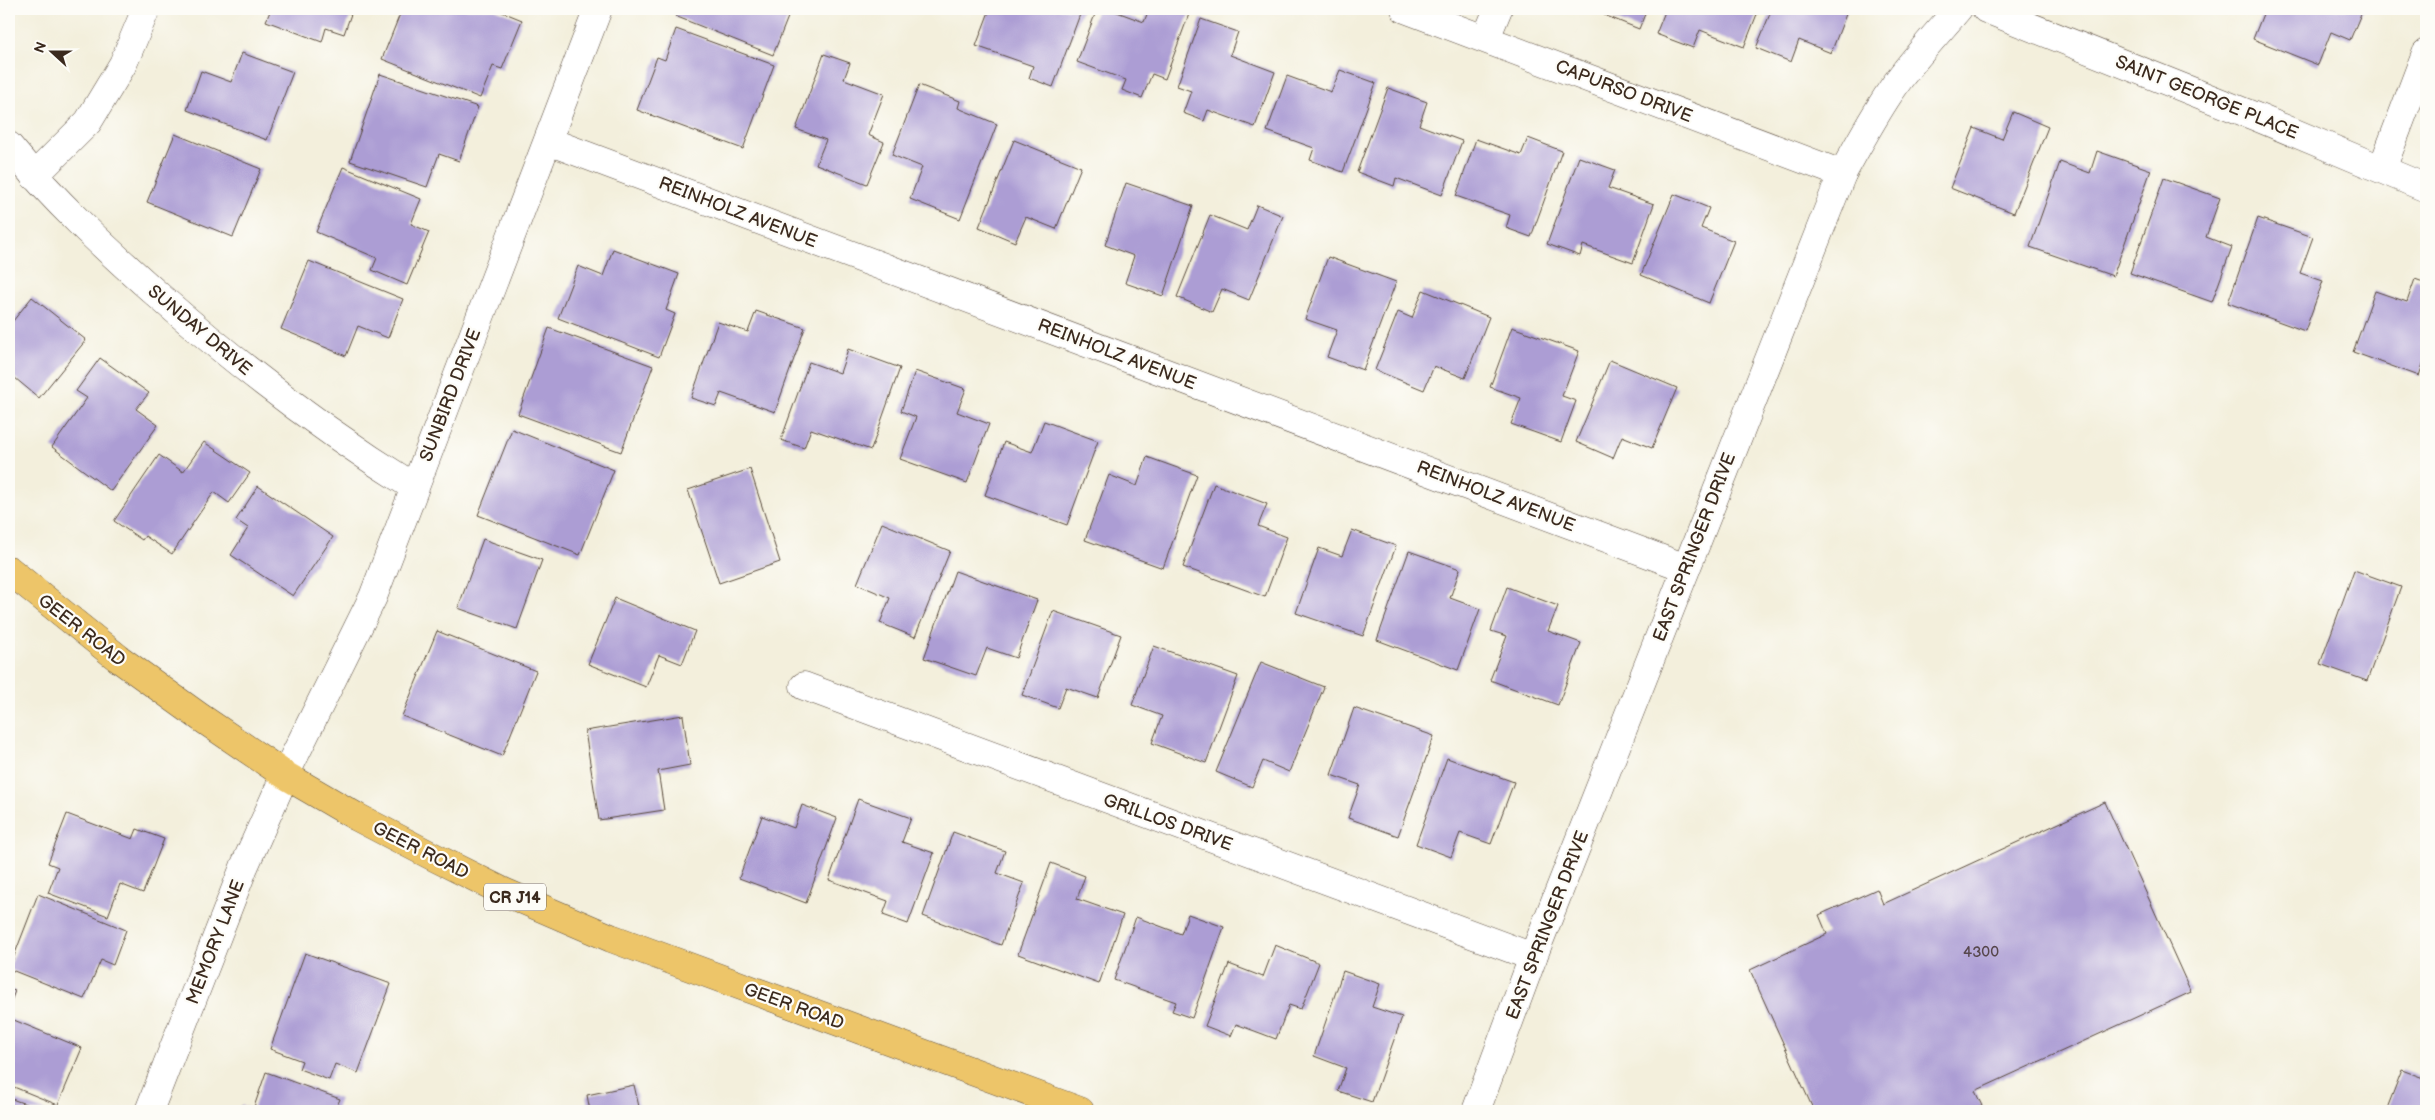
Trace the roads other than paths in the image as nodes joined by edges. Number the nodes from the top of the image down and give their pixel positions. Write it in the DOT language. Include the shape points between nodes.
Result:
graph roads {
  1 [pos="146,9"];
  2 [pos="598,9"];
  3 [pos="1405,9"];
  4 [pos="1498,9"];
  5 [pos="1958,9"];
  6 [pos="1986,9"];
  7 [pos="1486,38"];
  8 [pos="2426,52"];
  9 [pos="548,141"];
  10 [pos="9,146"];
  11 [pos="2382,169"];
  12 [pos="1842,174"];
  13 [pos="34,176"];
  14 [pos="2426,188"];
  15 [pos="414,487"];
  16 [pos="1686,568"];
  17 [pos="9,570"];
  18 [pos="804,686"];
  19 [pos="285,775"];
  20 [pos="1533,957"];
  21 [pos="149,1111"];
  22 [pos="1080,1111"];
  23 [pos="1476,1111"];
  1 -- 13 [label="street" via="123,64 88,122"];
  2 -- 9 [label="street, SUNBIRD DRIVE"];
  3 -- 7 [label="street, CAPURSO DRIVE"];
  4 -- 7 [label="street"];
  5 -- 12 [label="street, EAST SPRINGER DRIVE" via="1895,85"];
  6 -- 11 [label="street, SAINT GEORGE PLACE"];
  7 -- 12 [label="street, CAPURSO DRIVE"];
  8 -- 11 [label="street"];
  9 -- 15 [label="street, SUNBIRD DRIVE"];
  9 -- 16 [label="street, REINHOLZ AVENUE"];
  10 -- 13 [label="street, SUNDAY DRIVE"];
  11 -- 14 [label="street, SAINT GEORGE PLACE"];
  12 -- 16 [label="street, EAST SPRINGER DRIVE"];
  13 -- 15 [label="street, SUNDAY DRIVE" via="104,248 248,372"];
  15 -- 19 [label="street, SUNBIRD DRIVE" via="373,597"];
  16 -- 20 [label="street, EAST SPRINGER DRIVE"];
  17 -- 19 [label="main road, GEER ROAD / CR J14" via="125,663"];
  18 -- 20 [label="street, GRILLOS DRIVE"];
  19 -- 21 [label="street, MEMORY LANE" via="244,867"];
  19 -- 22 [label="main road, GEER ROAD / CR J14" via="357,817 502,891 611,938"];
  20 -- 23 [label="street, EAST SPRINGER DRIVE"];
}
